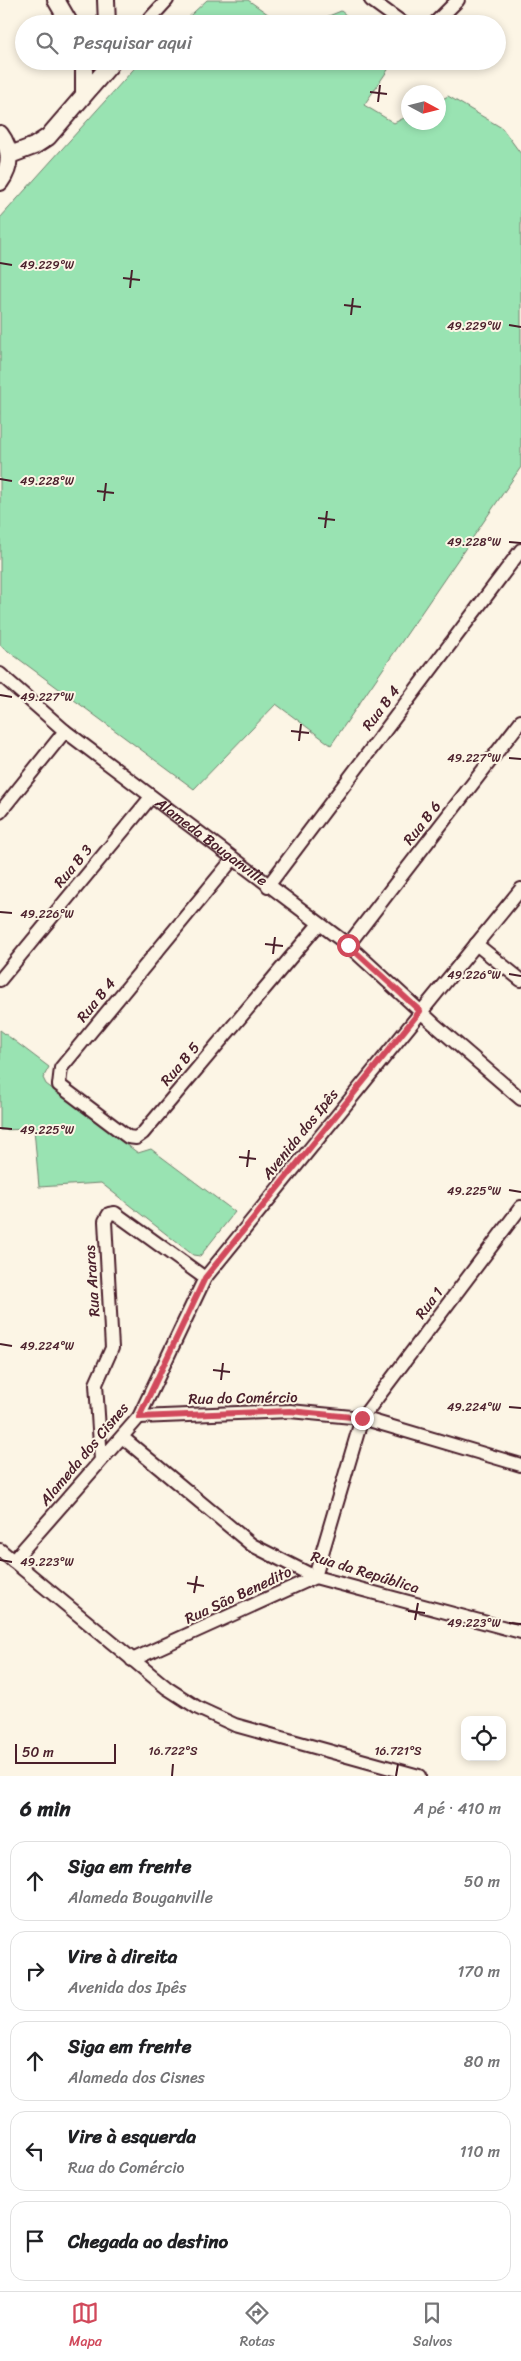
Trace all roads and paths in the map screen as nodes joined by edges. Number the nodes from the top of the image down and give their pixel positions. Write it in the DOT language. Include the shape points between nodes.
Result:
graph roads {
  1 [pos="56,0"];
  2 [pos="167,0"];
  3 [pos="371,0"];
  4 [pos="458,0"];
  5 [pos="65,15"];
  6 [pos="153,15"];
  7 [pos="392,15"];
  8 [pos="443,15"];
  9 [pos="84,70"];
  10 [pos="104,70"];
  11 [pos="84,93"];
  12 [pos="0,134"];
  13 [pos="10,155"];
  14 [pos="0,182"];
  15 [pos="521,550"];
  16 [pos="0,674"];
  17 [pos="521,721"];
  18 [pos="65,730"];
  19 [pos="152,797"];
  20 [pos="0,812"];
  21 [pos="233,859"];
  22 [pos="268,886"];
  23 [pos="519,896"];
  24 [pos="318,925"];
  25 [pos="476,944"];
  26 [pos="348,945"];
  27 [pos="0,980"];
  28 [pos="521,980"];
  29 [pos="420,1011"];
  30 [pos="61,1068"];
  31 [pos="521,1100"];
  32 [pos="521,1206"];
  33 [pos="205,1278"];
  34 [pos="139,1417"];
  35 [pos="362,1418"];
  36 [pos="122,1437"];
  37 [pos="101,1460"];
  38 [pos="521,1465"];
  39 [pos="0,1550"];
  40 [pos="13,1561"];
  41 [pos="315,1577"];
  42 [pos="521,1632"];
  43 [pos="132,1660"];
  44 [pos="419,1776"];
  1 -- 5 [label="main road"];
  2 -- 6 [label="street"];
  3 -- 7 [label="street"];
  4 -- 8 [label="street"];
  9 -- 11 [label="main road"];
  10 -- 11 [label="main road"];
  11 -- 13 [label="main road" via="48,136 34,146"];
  12 -- 13 [label="main road"];
  13 -- 14 [label="main road" via="8,169"];
  15 -- 22 [label="street, Rua B 4"];
  16 -- 18 [label="street, Alameda Bouganville"];
  17 -- 26 [label="street, Rua B 6"];
  18 -- 19 [label="street, Alameda Bouganville"];
  18 -- 20 [label="street"];
  19 -- 21 [label="street, Alameda Bouganville"];
  19 -- 27 [label="street, Rua B 3"];
  21 -- 22 [label="street, Alameda Bouganville"];
  21 -- 30 [label="street, Rua B 4"];
  22 -- 24 [label="street, Alameda Bouganville"];
  23 -- 25 [label="street"];
  24 -- 26 [label="street, Alameda Bouganville"];
  24 -- 30 [label="street, Rua B 5" via="136,1138 128,1136 59,1085"];
  25 -- 28 [label="street"];
  25 -- 29 [label="street"];
  26 -- 29 [label="street, Alameda Bouganville"];
  29 -- 31 [label="street, Alameda Bouganville"];
  29 -- 33 [label="street, Avenida dos Ipês"];
  32 -- 35 [label="street, Rua 1"];
  33 -- 34 [label="street, Alameda dos Cisnes"];
  33 -- 37 [label="street, Rua Araras" via="115,1213 109,1214 105,1222 112,1348 96,1384"];
  34 -- 35 [label="street, Rua do Comércio" via="290,1411"];
  34 -- 36 [label="street, Alameda dos Cisnes"];
  35 -- 38 [label="street, Rua do Comércio"];
  35 -- 41 [label="street, Rua São Benedito"];
  36 -- 37 [label="street, Alameda dos Cisnes"];
  36 -- 41 [label="street, Rua da República" via="252,1545"];
  37 -- 40 [label="street, Alameda dos Cisnes"];
  39 -- 40 [label="street"];
  40 -- 43 [label="street"];
  41 -- 42 [label="street, Rua da República"];
  41 -- 43 [label="street, Rua São Benedito"];
  43 -- 44 [label="street" via="198,1708 235,1725"];
}
